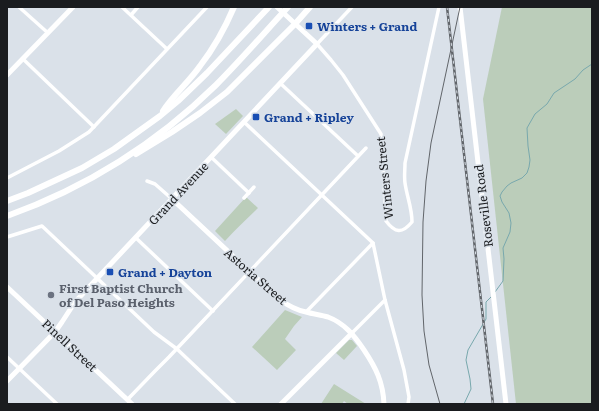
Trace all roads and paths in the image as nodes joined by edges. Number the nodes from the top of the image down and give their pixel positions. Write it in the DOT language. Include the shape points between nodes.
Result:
graph roads {
  1 [pos="19,7"];
  2 [pos="73,7"];
  3 [pos="122,7"];
  4 [pos="138,7"];
  5 [pos="207,7"];
  6 [pos="234,7"];
  7 [pos="277,7"];
  8 [pos="288,7"];
  9 [pos="310,7"];
  10 [pos="352,7"];
  11 [pos="439,7"];
  12 [pos="460,7"];
  13 [pos="267,9"];
  14 [pos="131,15"];
  15 [pos="295,24"];
  16 [pos="48,33"];
  17 [pos="317,44"];
  18 [pos="167,49"];
  19 [pos="23,59"];
  20 [pos="8,72"];
  21 [pos="280,83"];
  22 [pos="160,116"];
  23 [pos="244,122"];
  24 [pos="94,127"];
  25 [pos="366,148"];
  26 [pos="358,156"];
  27 [pos="211,157"];
  28 [pos="102,172"];
  29 [pos="7,178"];
  30 [pos="147,181"];
  31 [pos="254,187"];
  32 [pos="249,193"];
  33 [pos="322,195"];
  34 [pos="244,198"];
  35 [pos="172,200"];
  36 [pos="7,201"];
  37 [pos="7,216"];
  38 [pos="7,237"];
  39 [pos="136,238"];
  40 [pos="373,243"];
  41 [pos="249,272"];
  42 [pos="98,279"];
  43 [pos="7,287"];
  44 [pos="385,300"];
  45 [pos="213,311"];
  46 [pos="306,312"];
  47 [pos="55,332"];
  48 [pos="352,333"];
  49 [pos="177,349"];
  50 [pos="7,357"];
  51 [pos="19,368"];
  52 [pos="7,381"];
  53 [pos="128,399"];
  54 [pos="57,404"];
  55 [pos="132,404"];
  56 [pos="234,404"];
  57 [pos="282,404"];
  58 [pos="384,404"];
  59 [pos="408,404"];
  60 [pos="506,404"];
  1 -- 16 [label="street"];
  2 -- 16 [label="street"];
  3 -- 14 [label="street"];
  4 -- 14 [label="street"];
  5 -- 18 [label="street"];
  6 -- 22 [label="highway" via="208,55"];
  7 -- 15 [label="street, Winters Street"];
  8 -- 28 [label="highway" via="187,111 157,135"];
  9 -- 15 [label="highway"];
  10 -- 17 [label="street, Grand Avenue"];
  11 -- 17 [label="street, Winters Street" via="405,163 405,182 412,222 402,231 391,228 386,221 381,134 343,75"];
  12 -- 60 [label="street, Roseville Road"];
  13 -- 22 [label="highway" via="207,73"];
  14 -- 18 [label="street"];
  15 -- 17 [label="street, Winters Street"];
  15 -- 28 [label="highway" via="227,92 200,113 123,162"];
  16 -- 19 [label="street"];
  17 -- 21 [label="street, Grand Avenue"];
  18 -- 24 [label="street"];
  19 -- 20 [label="street"];
  19 -- 24 [label="street"];
  21 -- 23 [label="street, Grand Avenue"];
  21 -- 26 [label="street"];
  22 -- 36 [label="highway" via="82,168"];
  23 -- 27 [label="street, Grand Avenue"];
  23 -- 33 [label="street"];
  24 -- 29 [label="street" via="64,148"];
  25 -- 26 [label="street"];
  26 -- 33 [label="street"];
  27 -- 32 [label="street"];
  27 -- 35 [label="street, Grand Avenue"];
  28 -- 37 [label="highway" via="65,192"];
  30 -- 35 [label="street, Astoria Street" via="155,184"];
  31 -- 32 [label="street"];
  32 -- 34 [label="street"];
  33 -- 40 [label="street"];
  33 -- 41 [label="street"];
  35 -- 39 [label="street, Grand Avenue"];
  35 -- 41 [label="street, Astoria Street"];
  38 -- 42 [label="street" via="42,226"];
  39 -- 42 [label="street, Grand Avenue"];
  39 -- 45 [label="street"];
  40 -- 44 [label="street"];
  40 -- 46 [label="street"];
  41 -- 45 [label="street"];
  41 -- 46 [label="street, Astoria Street" via="283,302"];
  42 -- 47 [label="street, Grand Avenue" via="75,302"];
  42 -- 49 [label="street" via="154,332"];
  43 -- 47 [label="street, Pinell Street"];
  44 -- 48 [label="street"];
  44 -- 59 [label="street" via="404,370 409,394"];
  45 -- 49 [label="street"];
  46 -- 48 [label="street, Astoria Street" via="335,320"];
  47 -- 51 [label="street, Grand Avenue"];
  47 -- 53 [label="street, Pinell Street"];
  48 -- 57 [label="street"];
  48 -- 58 [label="street, Astoria Street" via="376,368"];
  49 -- 53 [label="street"];
  49 -- 56 [label="street"];
  50 -- 51 [label="street"];
  51 -- 52 [label="street, Grand Avenue"];
  51 -- 54 [label="street"];
  53 -- 55 [label="street, Pinell Street"];
}
